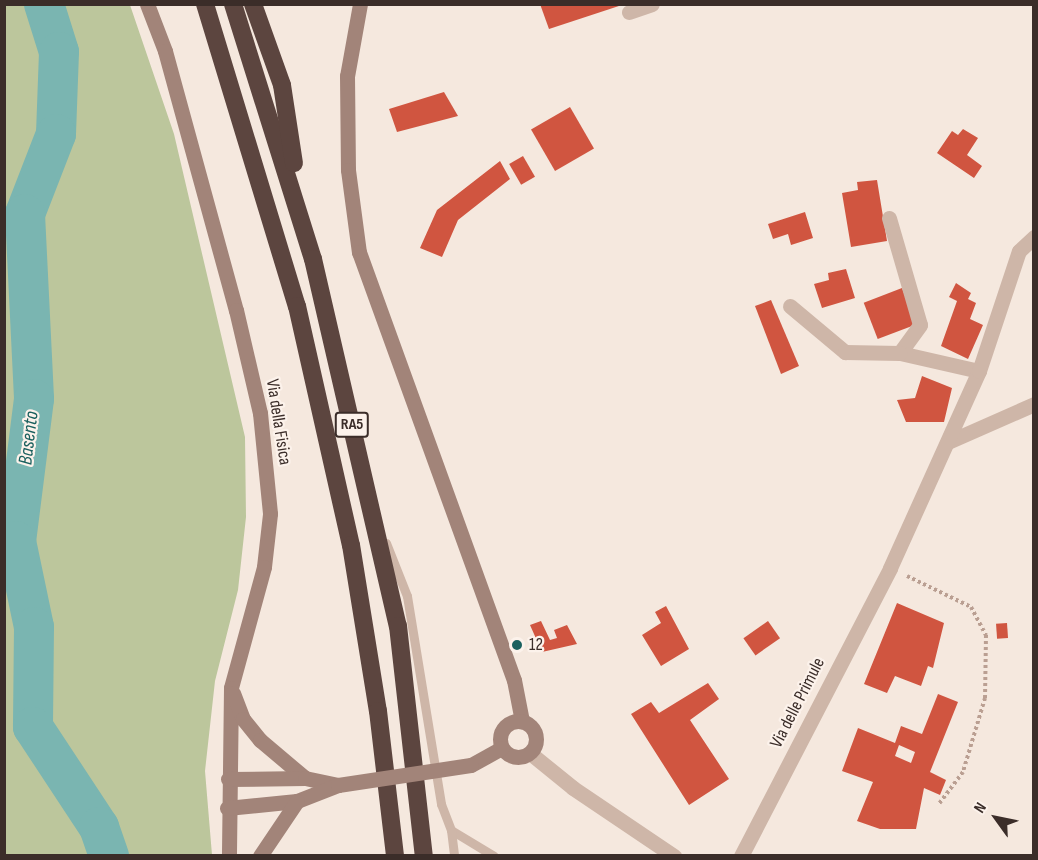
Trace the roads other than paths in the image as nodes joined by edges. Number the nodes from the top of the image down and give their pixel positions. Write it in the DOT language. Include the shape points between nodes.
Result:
graph roads {
  1 [pos="147,4"];
  2 [pos="205,4"];
  3 [pos="233,4"];
  4 [pos="254,4"];
  5 [pos="360,4"];
  6 [pos="652,4"];
  7 [pos="629,12"];
  8 [pos="889,218"];
  9 [pos="303,224"];
  10 [pos="1034,237"];
  11 [pos="790,306"];
  12 [pos="900,352"];
  13 [pos="979,370"];
  14 [pos="1034,404"];
  15 [pos="948,442"];
  16 [pos="368,494"];
  17 [pos="231,688"];
  18 [pos="522,721"];
  19 [pos="502,748"];
  20 [pos="530,753"];
  21 [pos="305,778"];
  22 [pos="228,779"];
  23 [pos="338,785"];
  24 [pos="297,801"];
  25 [pos="227,808"];
  26 [pos="451,830"];
  27 [pos="492,854"];
  28 [pos="229,855"];
  29 [pos="260,855"];
  30 [pos="394,855"];
  31 [pos="424,855"];
  32 [pos="454,855"];
  33 [pos="503,855"];
  34 [pos="674,855"];
  35 [pos="741,855"];
  1 -- 17 [label="street, Via della Fisica" via="168,63 260,413 270,514 264,567"];
  2 -- 30 [label="highway, RA5" via="297,306 351,545 378,711"];
  3 -- 9 [label="highway, RA5"];
  4 -- 9 [label="highway" via="282,85"];
  5 -- 18 [label="street" via="347,76 348,170 359,252 514,680"];
  6 -- 7 [label="street"];
  8 -- 12 [label="street" via="920,326"];
  9 -- 16 [label="highway, RA5"];
  10 -- 13 [label="street, Via delle Primule" via="1019,251"];
  11 -- 12 [label="street" via="845,352"];
  12 -- 13 [label="street"];
  13 -- 15 [label="street, Via delle Primule"];
  14 -- 15 [label="street"];
  15 -- 35 [label="street, Via delle Primule" via="890,568"];
  16 -- 26 [label="lane" via="406,596 441,804"];
  16 -- 31 [label="highway, RA5" via="398,626"];
  17 -- 21 [label="street" via="243,720"];
  17 -- 22 [label="street, Via della Fisica"];
  18 -- 19 [label="street" via="507,725"];
  18 -- 20 [label="street" via="537,738"];
  19 -- 20 [label="street" via="515,757"];
  19 -- 23 [label="street, bridge" via="471,765"];
  20 -- 34 [label="street" via="573,788"];
  21 -- 22 [label="street"];
  21 -- 23 [label="street"];
  22 -- 25 [label="street, Via della Fisica"];
  23 -- 24 [label="street"];
  24 -- 25 [label="street"];
  24 -- 29 [label="street"];
  25 -- 28 [label="street, Via della Fisica"];
  26 -- 27 [label="lane"];
  26 -- 32 [label="lane"];
  27 -- 33 [label="lane"];
}
